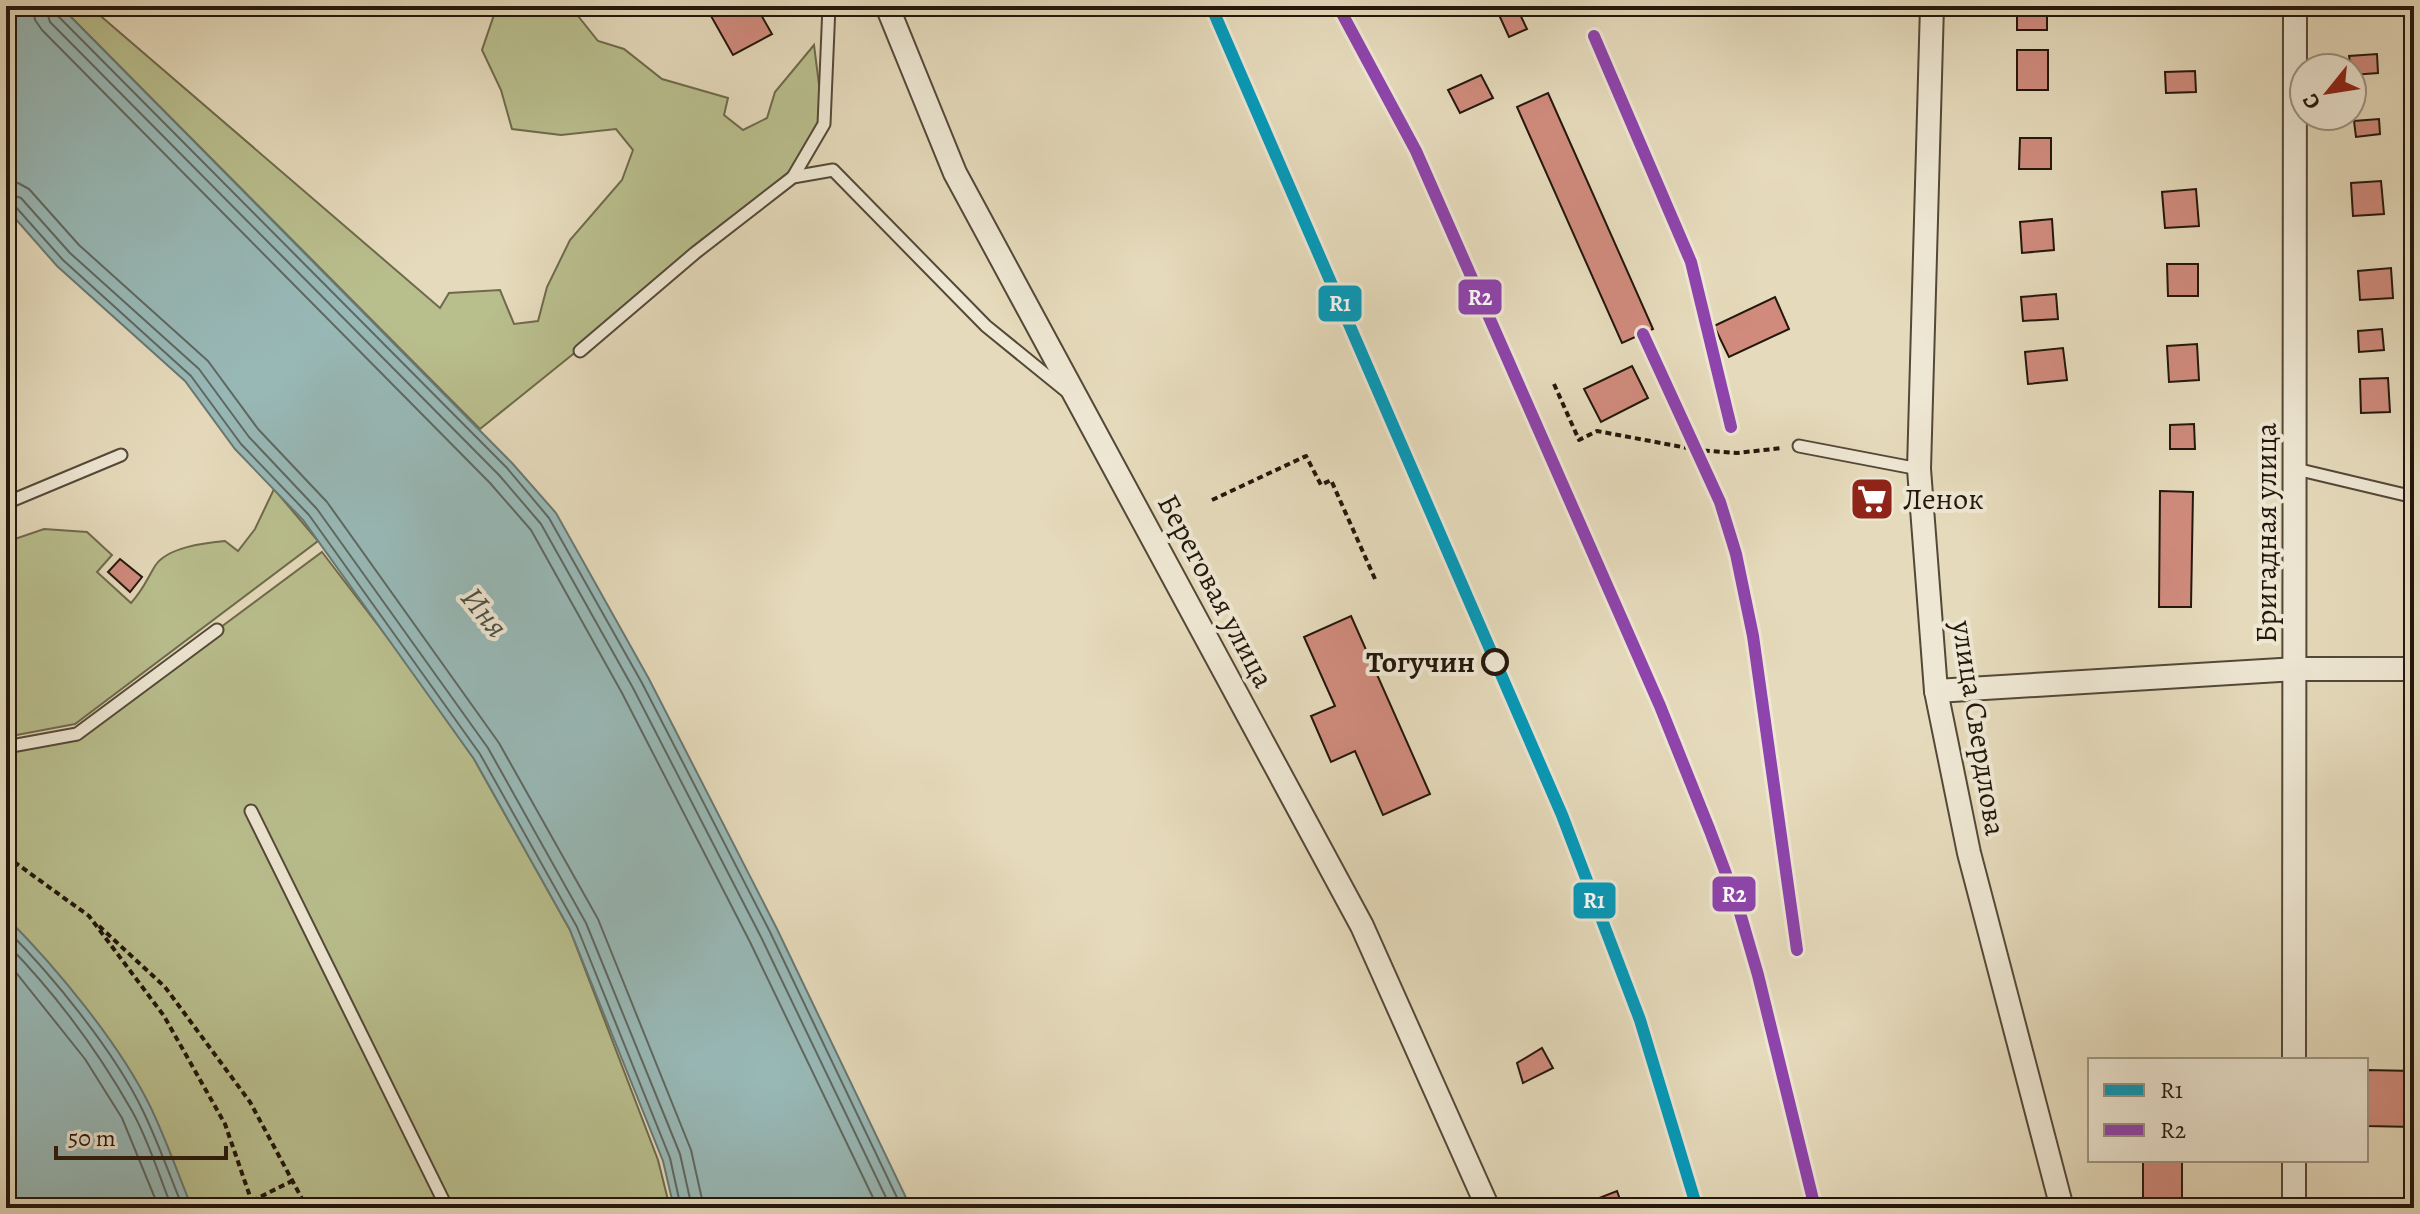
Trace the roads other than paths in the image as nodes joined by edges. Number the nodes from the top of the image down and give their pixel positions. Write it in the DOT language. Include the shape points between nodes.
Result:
graph roads {
  1 [pos="829,6"];
  2 [pos="887,6"];
  3 [pos="1932,6"];
  4 [pos="2295,6"];
  5 [pos="793,177"];
  6 [pos="580,351"];
  7 [pos="1082,404"];
  8 [pos="1799,446"];
  9 [pos="121,455"];
  10 [pos="1919,469"];
  11 [pos="2296,469"];
  12 [pos="2414,497"];
  13 [pos="6,503"];
  14 [pos="217,630"];
  15 [pos="2296,669"];
  16 [pos="2414,669"];
  17 [pos="1936,691"];
  18 [pos="6,747"];
  19 [pos="251,811"];
  20 [pos="2294,1058"];
  21 [pos="2294,1162"];
  22 [pos="447,1208"];
  23 [pos="1488,1208"];
  24 [pos="2062,1208"];
  25 [pos="2294,1208"];
  1 -- 5 [label="lane" via="824,124"];
  2 -- 7 [label="street, Береговая улица" via="955,173"];
  3 -- 10 [label="street, улица Свердлова"];
  4 -- 11 [label="street, Бригадная улица"];
  5 -- 6 [label="lane"];
  5 -- 7 [label="lane" via="833,170 986,326"];
  7 -- 23 [label="street, Береговая улица" via="1362,926"];
  8 -- 10 [label="lane"];
  9 -- 13 [label="lane"];
  10 -- 17 [label="street, улица Свердлова"];
  11 -- 12 [label="lane"];
  11 -- 15 [label="street, Бригадная улица"];
  14 -- 18 [label="lane" via="77,734"];
  15 -- 16 [label="street"];
  15 -- 17 [label="street"];
  15 -- 20 [label="street, Бригадная улица"];
  17 -- 24 [label="street, улица Свердлова" via="1969,853"];
  19 -- 22 [label="lane"];
  21 -- 25 [label="street"];
}
